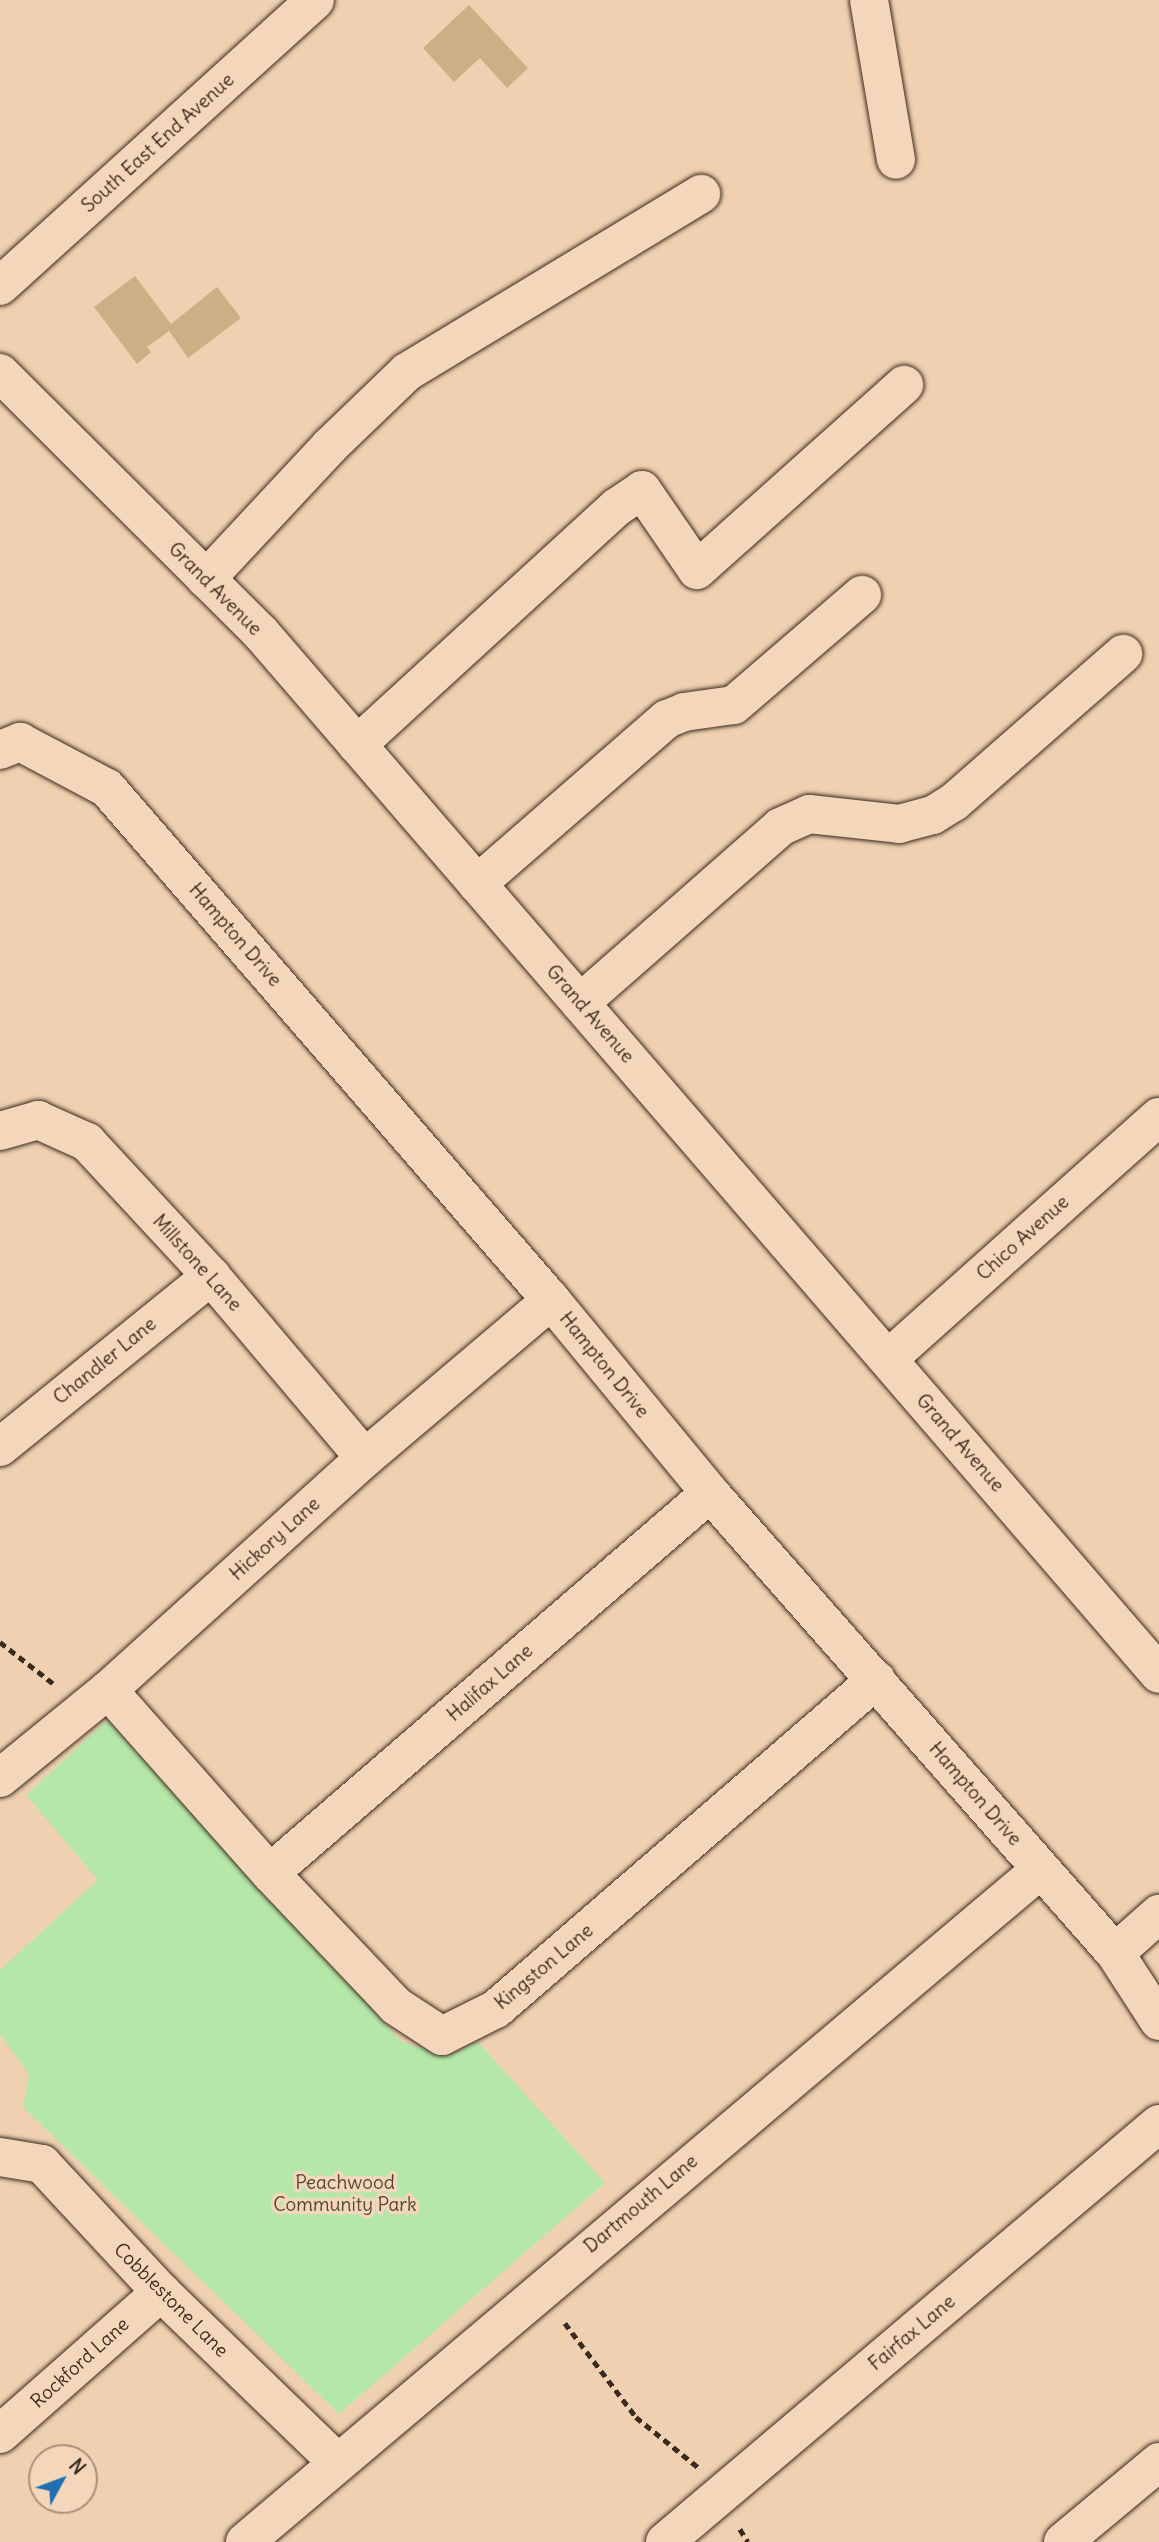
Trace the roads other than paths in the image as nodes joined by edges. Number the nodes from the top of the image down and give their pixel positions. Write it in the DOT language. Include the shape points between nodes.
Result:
graph roads {
  1 [pos="315,0"];
  2 [pos="869,0"];
  3 [pos="896,160"];
  4 [pos="701,194"];
  5 [pos="0,286"];
  6 [pos="0,373"];
  7 [pos="904,385"];
  8 [pos="206,579"];
  9 [pos="862,594"];
  10 [pos="1124,654"];
  11 [pos="357,744"];
  12 [pos="10,746"];
  13 [pos="477,884"];
  14 [pos="580,1003"];
  15 [pos="1159,1117"];
  16 [pos="0,1131"];
  17 [pos="211,1276"];
  18 [pos="551,1300"];
  19 [pos="888,1359"];
  20 [pos="0,1447"];
  21 [pos="365,1458"];
  22 [pos="710,1493"];
  23 [pos="1159,1674"];
  24 [pos="876,1680"];
  25 [pos="108,1690"];
  26 [pos="0,1778"];
  27 [pos="1040,1870"];
  28 [pos="270,1873"];
  29 [pos="1159,1914"];
  30 [pos="1115,1953"];
  31 [pos="1159,2021"];
  32 [pos="1159,2124"];
  33 [pos="0,2157"];
  34 [pos="161,2292"];
  35 [pos="0,2434"];
  36 [pos="336,2461"];
  37 [pos="1159,2462"];
  38 [pos="245,2542"];
  39 [pos="665,2542"];
  40 [pos="1063,2542"];
  1 -- 5 [label="street, South East End Avenue"];
  2 -- 3 [label="street"];
  4 -- 8 [label="street" via="407,372 330,446"];
  6 -- 8 [label="street, Grand Avenue"];
  7 -- 11 [label="street" via="697,570 642,489"];
  8 -- 11 [label="street, Grand Avenue"];
  9 -- 13 [label="street" via="734,705 667,719"];
  10 -- 14 [label="street" via="954,802 933,815 899,824 809,814 780,827"];
  11 -- 13 [label="street, Grand Avenue"];
  12 -- 18 [label="street, Hampton Drive" via="107,788"];
  13 -- 14 [label="street, Grand Avenue"];
  14 -- 19 [label="street, Grand Avenue"];
  15 -- 19 [label="street, Chico Avenue"];
  16 -- 17 [label="street, Millstone Lane" via="38,1121 87,1142"];
  17 -- 20 [label="street, Chandler Lane"];
  17 -- 21 [label="street, Millstone Lane"];
  18 -- 21 [label="street, Hickory Lane"];
  18 -- 22 [label="street, Hampton Drive"];
  19 -- 23 [label="street, Grand Avenue"];
  21 -- 25 [label="street, Hickory Lane"];
  22 -- 24 [label="street, Hampton Drive"];
  22 -- 28 [label="street, Halifax Lane"];
  24 -- 27 [label="street, Hampton Drive"];
  24 -- 28 [label="street, Kingston Lane" via="496,2009 442,2036 396,2006"];
  25 -- 26 [label="street, Hickory Lane"];
  25 -- 28 [label="street, Kingston Lane"];
  27 -- 30 [label="street, Hampton Drive"];
  27 -- 36 [label="street, Dartmouth Lane"];
  29 -- 30 [label="street"];
  30 -- 31 [label="street, Hampton Drive"];
  32 -- 39 [label="street, Fairfax Lane"];
  33 -- 34 [label="street, Cobblestone Lane" via="42,2164"];
  34 -- 35 [label="street, Rockford Lane"];
  34 -- 36 [label="street, Cobblestone Lane"];
  36 -- 38 [label="street, Dartmouth Lane"];
  37 -- 40 [label="street"];
}
